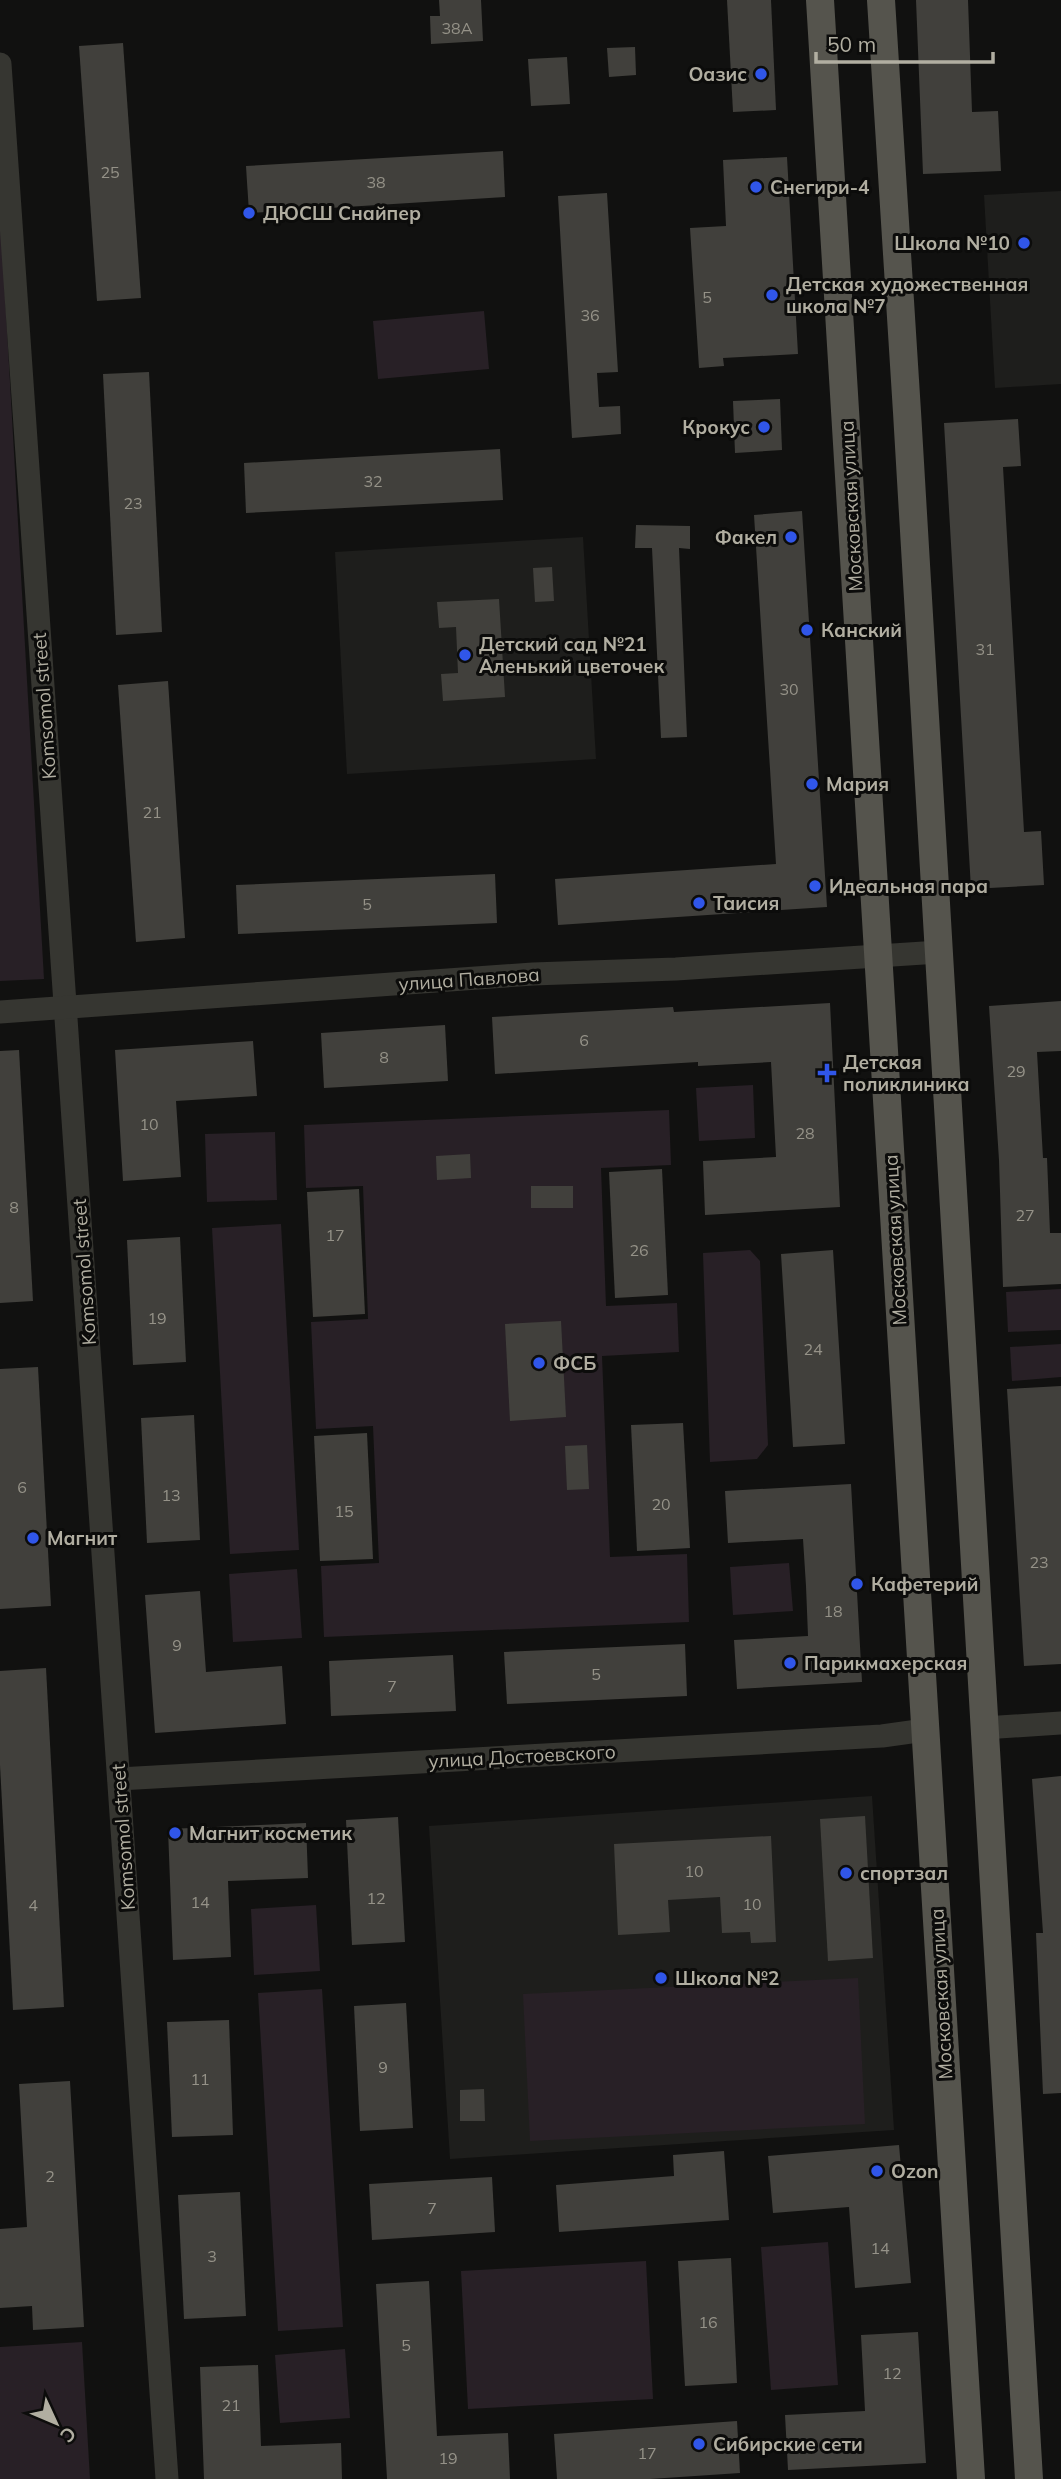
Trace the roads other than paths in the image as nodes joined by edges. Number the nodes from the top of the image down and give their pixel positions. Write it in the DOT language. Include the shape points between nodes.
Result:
graph roads {
  1 [pos="820,0"];
  2 [pos="881,0"];
  3 [pos="0,64"];
  4 [pos="939,952"];
  5 [pos="878,956"];
  6 [pos="65,1006"];
  7 [pos="0,1012"];
  8 [pos="1061,1723"];
  9 [pos="984,1728"];
  10 [pos="925,1730"];
  11 [pos="119,1779"];
  12 [pos="167,2479"];
  13 [pos="971,2479"];
  14 [pos="1029,2479"];
  1 -- 5 [label="main road, Московская улица"];
  2 -- 4 [label="main road"];
  3 -- 6 [label="street, Komsomol street"];
  4 -- 5 [label="street, улица Павлова"];
  4 -- 9 [label="main road"];
  5 -- 6 [label="street, улица Павлова"];
  5 -- 10 [label="main road, Московская улица"];
  6 -- 7 [label="street, улица Павлова"];
  6 -- 11 [label="street, Komsomol street"];
  8 -- 9 [label="street"];
  9 -- 14 [label="main road"];
  10 -- 11 [label="street, улица Достоевского"];
  10 -- 13 [label="main road, Московская улица"];
  11 -- 12 [label="street, Komsomol street"];
}
